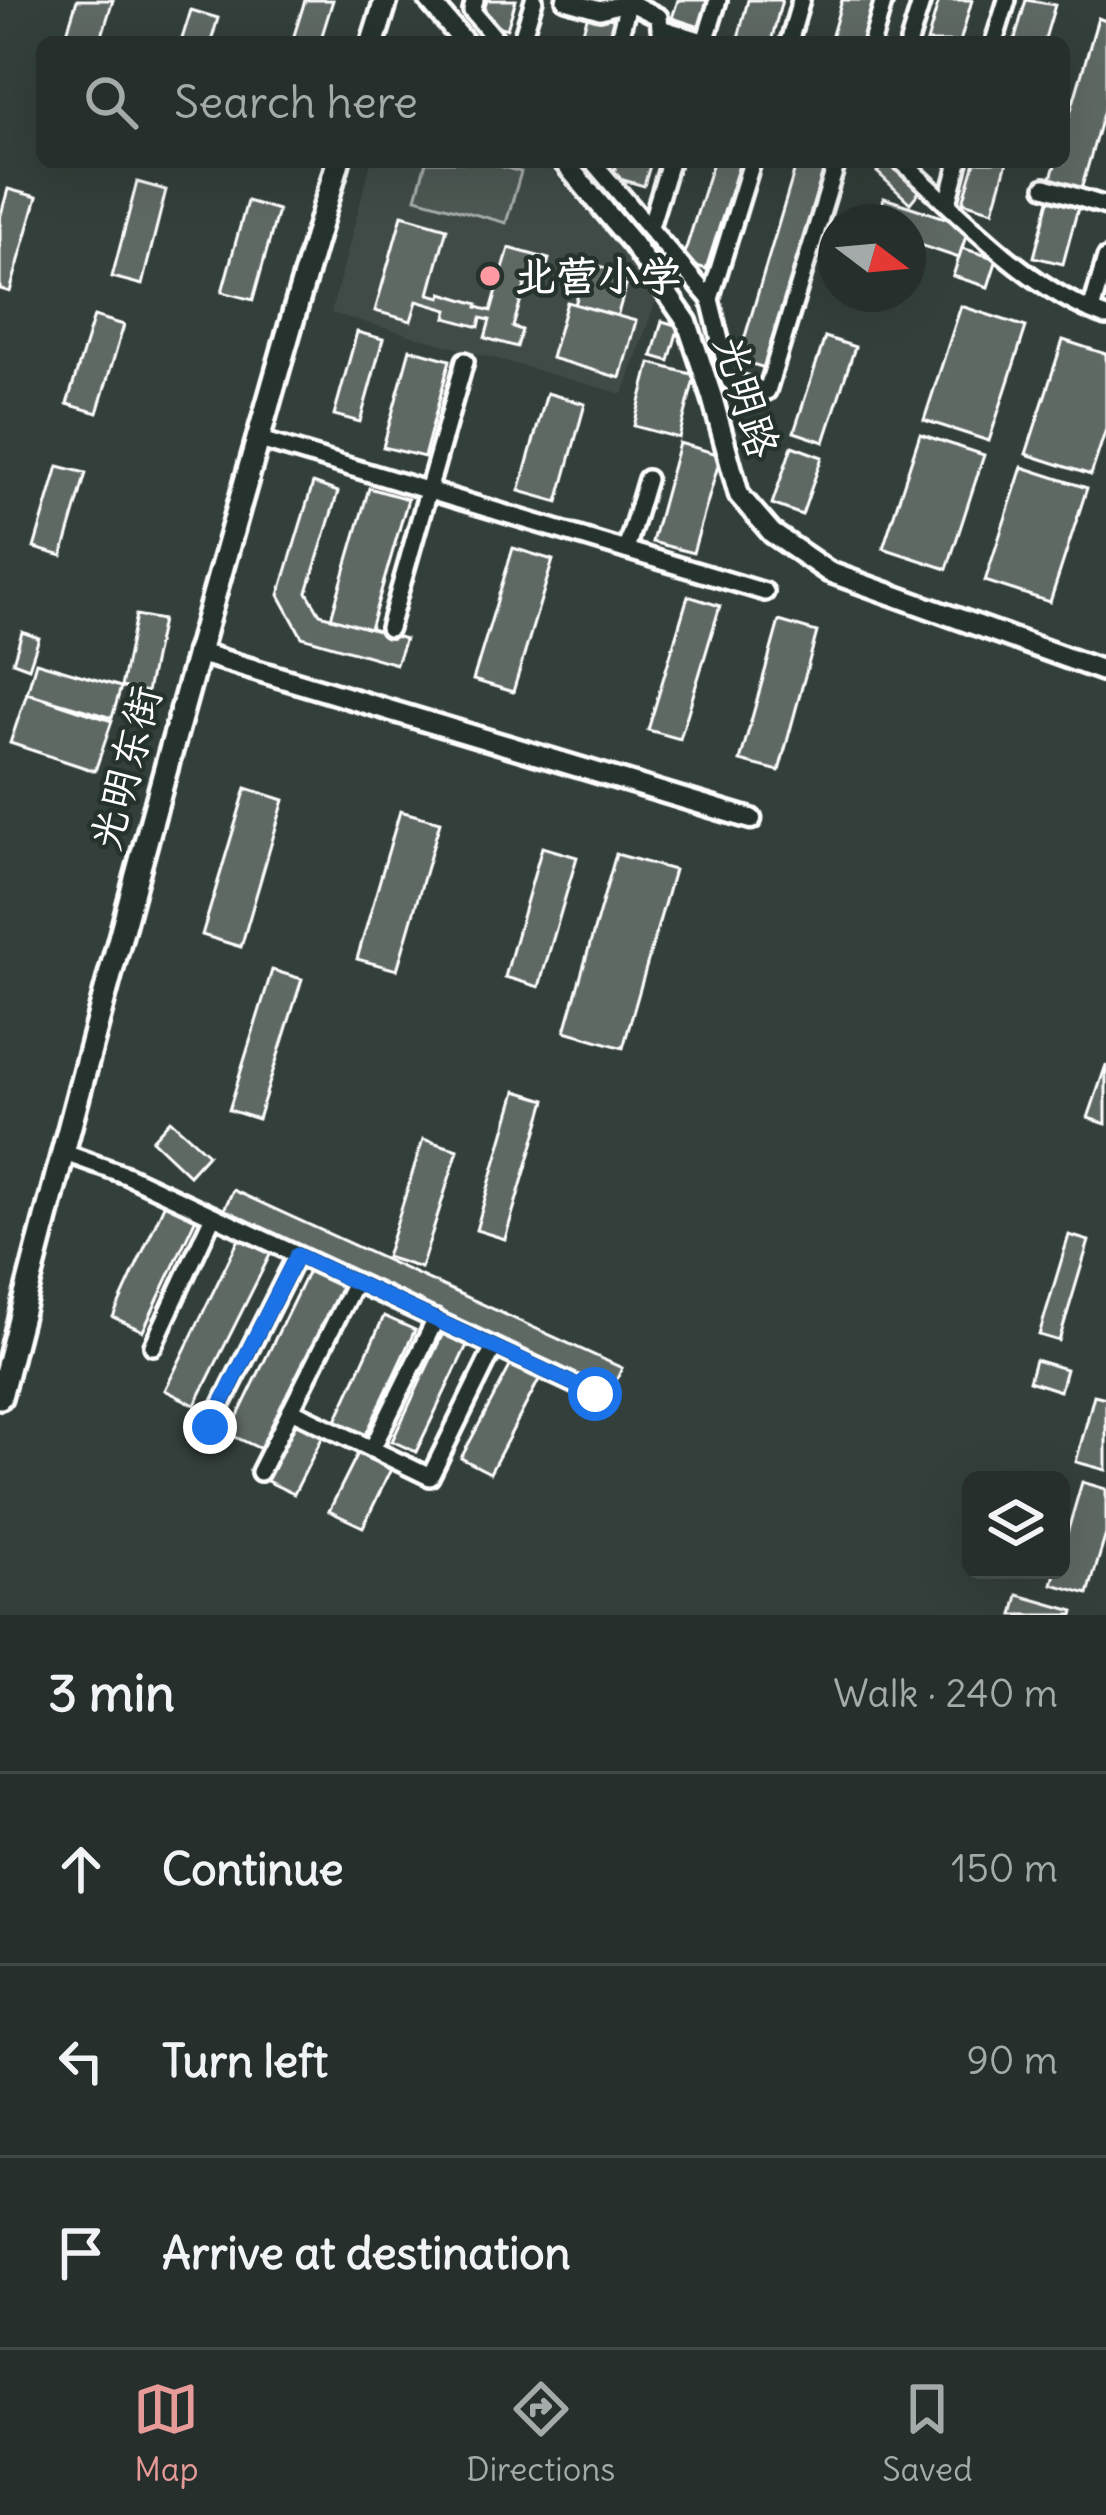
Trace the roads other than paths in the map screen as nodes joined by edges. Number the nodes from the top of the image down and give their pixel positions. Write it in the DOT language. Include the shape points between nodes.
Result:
graph roads {
  1 [pos="386,0"];
  2 [pos="429,0"];
  3 [pos="476,0"];
  4 [pos="534,0"];
  5 [pos="565,0"];
  6 [pos="718,0"];
  7 [pos="801,0"];
  8 [pos="884,0"];
  9 [pos="922,0"];
  10 [pos="1007,0"];
  11 [pos="629,1"];
  12 [pos="376,36"];
  13 [pos="459,36"];
  14 [pos="493,36"];
  15 [pos="523,36"];
  16 [pos="620,36"];
  17 [pos="686,36"];
  18 [pos="708,36"];
  19 [pos="791,36"];
  20 [pos="874,36"];
  21 [pos="911,36"];
  22 [pos="996,36"];
  23 [pos="336,168"];
  24 [pos="569,168"];
  25 [pos="598,168"];
  26 [pos="668,168"];
  27 [pos="750,168"];
  28 [pos="834,168"];
  29 [pos="909,168"];
  30 [pos="957,168"];
  31 [pos="1045,187"];
  32 [pos="948,203"];
  33 [pos="1106,206"];
  34 [pos="650,227"];
  35 [pos="1106,258"];
  36 [pos="710,299"];
  37 [pos="1098,314"];
  38 [pos="465,361"];
  39 [pos="256,440"];
  40 [pos="647,479"];
  41 [pos="428,491"];
  42 [pos="626,550"];
  43 [pos="765,592"];
  44 [pos="388,628"];
  45 [pos="196,652"];
  46 [pos="1106,672"];
  47 [pos="751,819"];
  48 [pos="62,1152"];
  49 [pos="214,1216"];
  50 [pos="297,1255"];
  51 [pos="355,1282"];
  52 [pos="436,1319"];
  53 [pos="153,1346"];
  54 [pos="494,1347"];
  55 [pos="595,1394"];
  56 [pos="0,1397"];
  57 [pos="291,1411"];
  58 [pos="210,1427"];
  59 [pos="372,1449"];
  60 [pos="260,1472"];
  1 -- 12 [label="main road"];
  2 -- 13 [label="street"];
  3 -- 14 [label="street" via="472,11"];
  4 -- 15 [label="street"];
  5 -- 11 [label="street" via="600,10"];
  6 -- 18 [label="street"];
  7 -- 19 [label="street"];
  8 -- 20 [label="street"];
  9 -- 21 [label="street"];
  10 -- 22 [label="street"];
  11 -- 16 [label="street"];
  11 -- 17 [label="street" via="659,16 660,28"];
  23 -- 39 [label="main road, 光明东街"];
  24 -- 46 [label="street, 光明路" via="687,322 739,495 772,532 829,572"];
  25 -- 34 [label="street"];
  26 -- 34 [label="street"];
  27 -- 36 [label="street"];
  28 -- 36 [label="street" via="767,392 730,381"];
  29 -- 32 [label="street"];
  30 -- 32 [label="street"];
  31 -- 33 [label="street"];
  32 -- 37 [label="street" via="1020,269"];
  34 -- 36 [label="street"];
  35 -- 37 [label="street"];
  38 -- 41 [label="street"];
  39 -- 41 [label="street"];
  39 -- 45 [label="main road, 光明东街"];
  40 -- 42 [label="street"];
  41 -- 42 [label="street"];
  41 -- 44 [label="street"];
  42 -- 43 [label="street"];
  45 -- 47 [label="street"];
  45 -- 48 [label="main road, 光明东街"];
  48 -- 49 [label="street"];
  48 -- 56 [label="main road, 光明东街"];
  49 -- 50 [label="street"];
  49 -- 53 [label="street"];
  50 -- 51 [label="street"];
  50 -- 58 [label="street"];
  51 -- 52 [label="street"];
  51 -- 57 [label="street"];
  52 -- 54 [label="street"];
  52 -- 59 [label="street"];
  54 -- 55 [label="street"];
  54 -- 59 [label="street" via="430,1477"];
  57 -- 59 [label="street"];
  57 -- 60 [label="street"];
}
